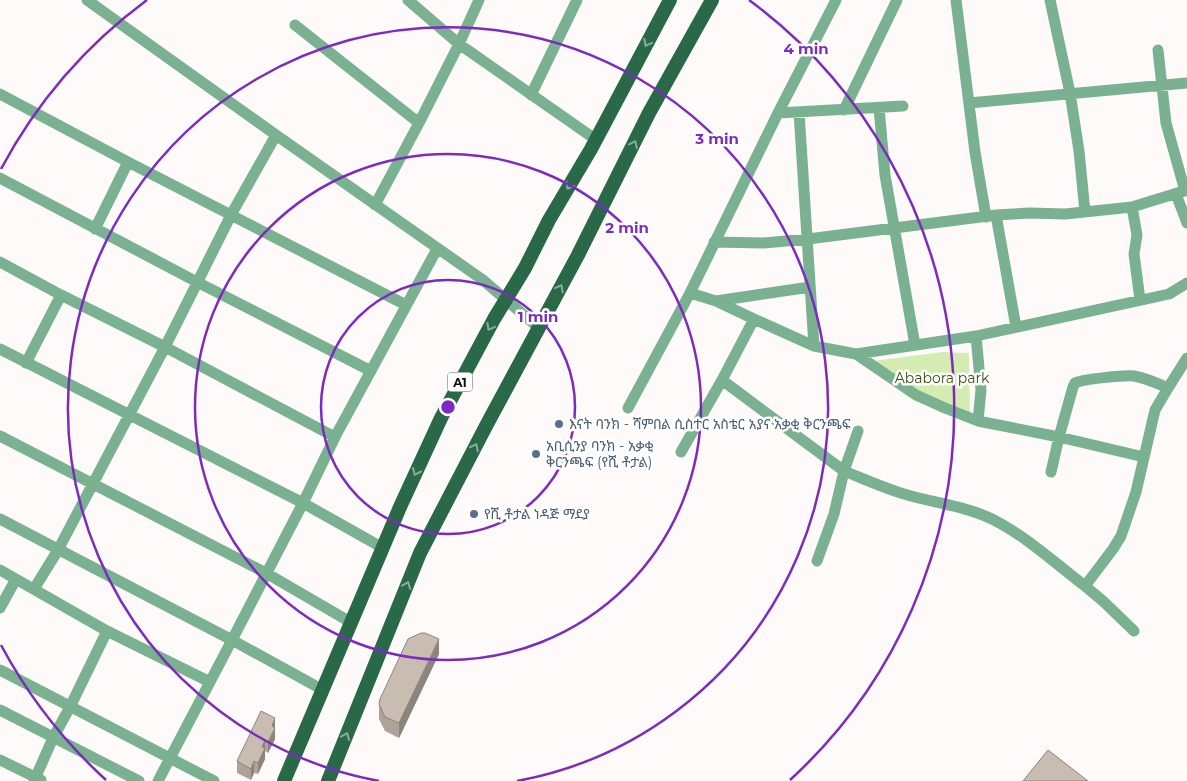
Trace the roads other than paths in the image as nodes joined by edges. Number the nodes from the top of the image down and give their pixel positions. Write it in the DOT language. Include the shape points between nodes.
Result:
graph roads {
  1 [pos="87,0"];
  2 [pos="408,0"];
  3 [pos="479,0"];
  4 [pos="577,0"];
  5 [pos="670,0"];
  6 [pos="712,0"];
  7 [pos="836,0"];
  8 [pos="897,0"];
  9 [pos="956,0"];
  10 [pos="1050,0"];
  11 [pos="295,26"];
  12 [pos="459,44"];
  13 [pos="1158,50"];
  14 [pos="1187,83"];
  15 [pos="1161,86"];
  16 [pos="0,94"];
  17 [pos="1070,94"];
  18 [pos="531,95"];
  19 [pos="969,103"];
  20 [pos="903,106"];
  21 [pos="879,108"];
  22 [pos="844,110"];
  23 [pos="799,112"];
  24 [pos="778,113"];
  25 [pos="419,123"];
  26 [pos="276,135"];
  27 [pos="595,139"];
  28 [pos="128,162"];
  29 [pos="0,178"];
  30 [pos="1183,192"];
  31 [pos="375,205"];
  32 [pos="1132,207"];
  33 [pos="1085,212"];
  34 [pos="232,215"];
  35 [pos="991,216"];
  36 [pos="1187,223"];
  37 [pos="95,228"];
  38 [pos="894,228"];
  39 [pos="808,239"];
  40 [pos="714,242"];
  41 [pos="438,248"];
  42 [pos="0,262"];
  43 [pos="198,282"];
  44 [pos="1187,283"];
  45 [pos="810,287"];
  46 [pos="690,293"];
  47 [pos="62,295"];
  48 [pos="506,299"];
  49 [pos="1140,300"];
  50 [pos="716,301"];
  51 [pos="406,305"];
  52 [pos="754,319"];
  53 [pos="1016,327"];
  54 [pos="539,328"];
  55 [pos="976,336"];
  56 [pos="915,345"];
  57 [pos="165,346"];
  58 [pos="814,346"];
  59 [pos="0,349"];
  60 [pos="856,354"];
  61 [pos="1187,358"];
  62 [pos="26,363"];
  63 [pos="371,371"];
  64 [pos="722,380"];
  65 [pos="1168,388"];
  66 [pos="628,408"];
  67 [pos="128,415"];
  68 [pos="978,421"];
  69 [pos="858,431"];
  70 [pos="0,436"];
  71 [pos="335,437"];
  72 [pos="1059,437"];
  73 [pos="682,452"];
  74 [pos="1144,457"];
  75 [pos="844,471"];
  76 [pos="1051,472"];
  77 [pos="93,484"];
  78 [pos="303,503"];
  79 [pos="0,520"];
  80 [pos="383,548"];
  81 [pos="58,550"];
  82 [pos="817,561"];
  83 [pos="0,570"];
  84 [pos="266,573"];
  85 [pos="16,579"];
  86 [pos="1085,586"];
  87 [pos="34,589"];
  88 [pos="0,608"];
  89 [pos="352,623"];
  90 [pos="107,631"];
  91 [pos="1134,631"];
  92 [pos="232,640"];
  93 [pos="0,670"];
  94 [pos="210,682"];
  95 [pos="323,690"];
  96 [pos="70,708"];
  97 [pos="0,710"];
  98 [pos="53,738"];
  99 [pos="170,759"];
  100 [pos="0,760"];
  101 [pos="37,780"];
  102 [pos="139,781"];
  103 [pos="158,781"];
  104 [pos="214,781"];
  105 [pos="284,781"];
  106 [pos="328,781"];
  1 -- 26 [label="street"];
  2 -- 12 [label="street"];
  3 -- 12 [label="street"];
  4 -- 18 [label="street"];
  5 -- 27 [label="main road, A1, one-way"];
  54 -- 6 [label="main road, one-way" via="649,113"];
  7 -- 24 [label="street"];
  8 -- 22 [label="street"];
  9 -- 19 [label="street"];
  10 -- 17 [label="street"];
  11 -- 25 [label="street"];
  12 -- 18 [label="street"];
  12 -- 25 [label="street"];
  13 -- 15 [label="street"];
  14 -- 15 [label="street"];
  15 -- 17 [label="street"];
  15 -- 30 [label="street"];
  16 -- 28 [label="street"];
  17 -- 19 [label="street"];
  17 -- 33 [label="street"];
  18 -- 27 [label="street"];
  19 -- 35 [label="street" via="975,152"];
  20 -- 21 [label="street"];
  21 -- 22 [label="street"];
  21 -- 38 [label="street" via="884,175"];
  22 -- 23 [label="street"];
  23 -- 24 [label="street"];
  23 -- 39 [label="street"];
  24 -- 40 [label="street"];
  25 -- 31 [label="street"];
  26 -- 31 [label="street"];
  26 -- 34 [label="street"];
  27 -- 48 [label="main road, A1, one-way"];
  28 -- 34 [label="street"];
  28 -- 37 [label="street"];
  29 -- 37 [label="street"];
  30 -- 32 [label="street"];
  30 -- 36 [label="street"];
  31 -- 41 [label="street"];
  32 -- 33 [label="street"];
  32 -- 49 [label="street" via="1137,235 1134,254"];
  33 -- 35 [label="street"];
  34 -- 43 [label="street"];
  34 -- 51 [label="street"];
  35 -- 38 [label="street"];
  35 -- 53 [label="street"];
  37 -- 43 [label="street"];
  38 -- 39 [label="street"];
  38 -- 56 [label="street"];
  39 -- 40 [label="street" via="764,243"];
  39 -- 45 [label="street"];
  40 -- 46 [label="street"];
  41 -- 48 [label="street"];
  41 -- 51 [label="street"];
  42 -- 47 [label="street"];
  43 -- 57 [label="street"];
  43 -- 63 [label="street"];
  44 -- 49 [label="street" via="1169,294"];
  45 -- 50 [label="street"];
  45 -- 58 [label="street"];
  46 -- 50 [label="street"];
  46 -- 66 [label="street"];
  47 -- 57 [label="street"];
  47 -- 62 [label="street"];
  48 -- 54 [label="street"];
  48 -- 80 [label="main road, A1, one-way" via="441,418"];
  49 -- 53 [label="street"];
  50 -- 52 [label="street"];
  51 -- 63 [label="street"];
  52 -- 58 [label="street"];
  52 -- 64 [label="street"];
  53 -- 55 [label="street"];
  106 -- 54 [label="main road, one-way" via="420,553"];
  55 -- 56 [label="street"];
  55 -- 68 [label="street" via="981,390"];
  56 -- 60 [label="street"];
  57 -- 67 [label="street"];
  57 -- 71 [label="street"];
  58 -- 60 [label="street"];
  59 -- 62 [label="street"];
  60 -- 68 [label="street" via="916,395"];
  61 -- 65 [label="street"];
  62 -- 67 [label="street"];
  63 -- 71 [label="street"];
  64 -- 73 [label="street"];
  64 -- 75 [label="street"];
  65 -- 72 [label="street" via="1132,376 1079,381 1073,387"];
  65 -- 74 [label="street" via="1155,410"];
  67 -- 77 [label="street"];
  67 -- 78 [label="street"];
  68 -- 72 [label="street"];
  69 -- 75 [label="street"];
  70 -- 77 [label="street"];
  71 -- 78 [label="street"];
  72 -- 74 [label="street"];
  72 -- 76 [label="street"];
  74 -- 86 [label="street" via="1121,536"];
  75 -- 82 [label="street" via="834,514"];
  75 -- 86 [label="street" via="898,492 992,519 1020,535"];
  77 -- 81 [label="street"];
  77 -- 84 [label="street"];
  78 -- 80 [label="street"];
  78 -- 84 [label="street"];
  79 -- 81 [label="street"];
  80 -- 89 [label="main road, A1"];
  81 -- 87 [label="street"];
  81 -- 92 [label="street"];
  83 -- 85 [label="street"];
  84 -- 89 [label="street"];
  84 -- 92 [label="street"];
  85 -- 87 [label="street"];
  85 -- 88 [label="street"];
  86 -- 91 [label="street"];
  87 -- 90 [label="street"];
  89 -- 95 [label="main road, A1"];
  90 -- 94 [label="street"];
  90 -- 96 [label="street"];
  92 -- 94 [label="street"];
  92 -- 95 [label="street"];
  93 -- 96 [label="street"];
  94 -- 99 [label="street"];
  95 -- 105 [label="main road, A1"];
  96 -- 98 [label="street"];
  96 -- 99 [label="street"];
  97 -- 98 [label="street"];
  98 -- 101 [label="street"];
  98 -- 102 [label="street"];
  99 -- 103 [label="street"];
  99 -- 104 [label="street"];
  100 -- 101 [label="street"];
}
